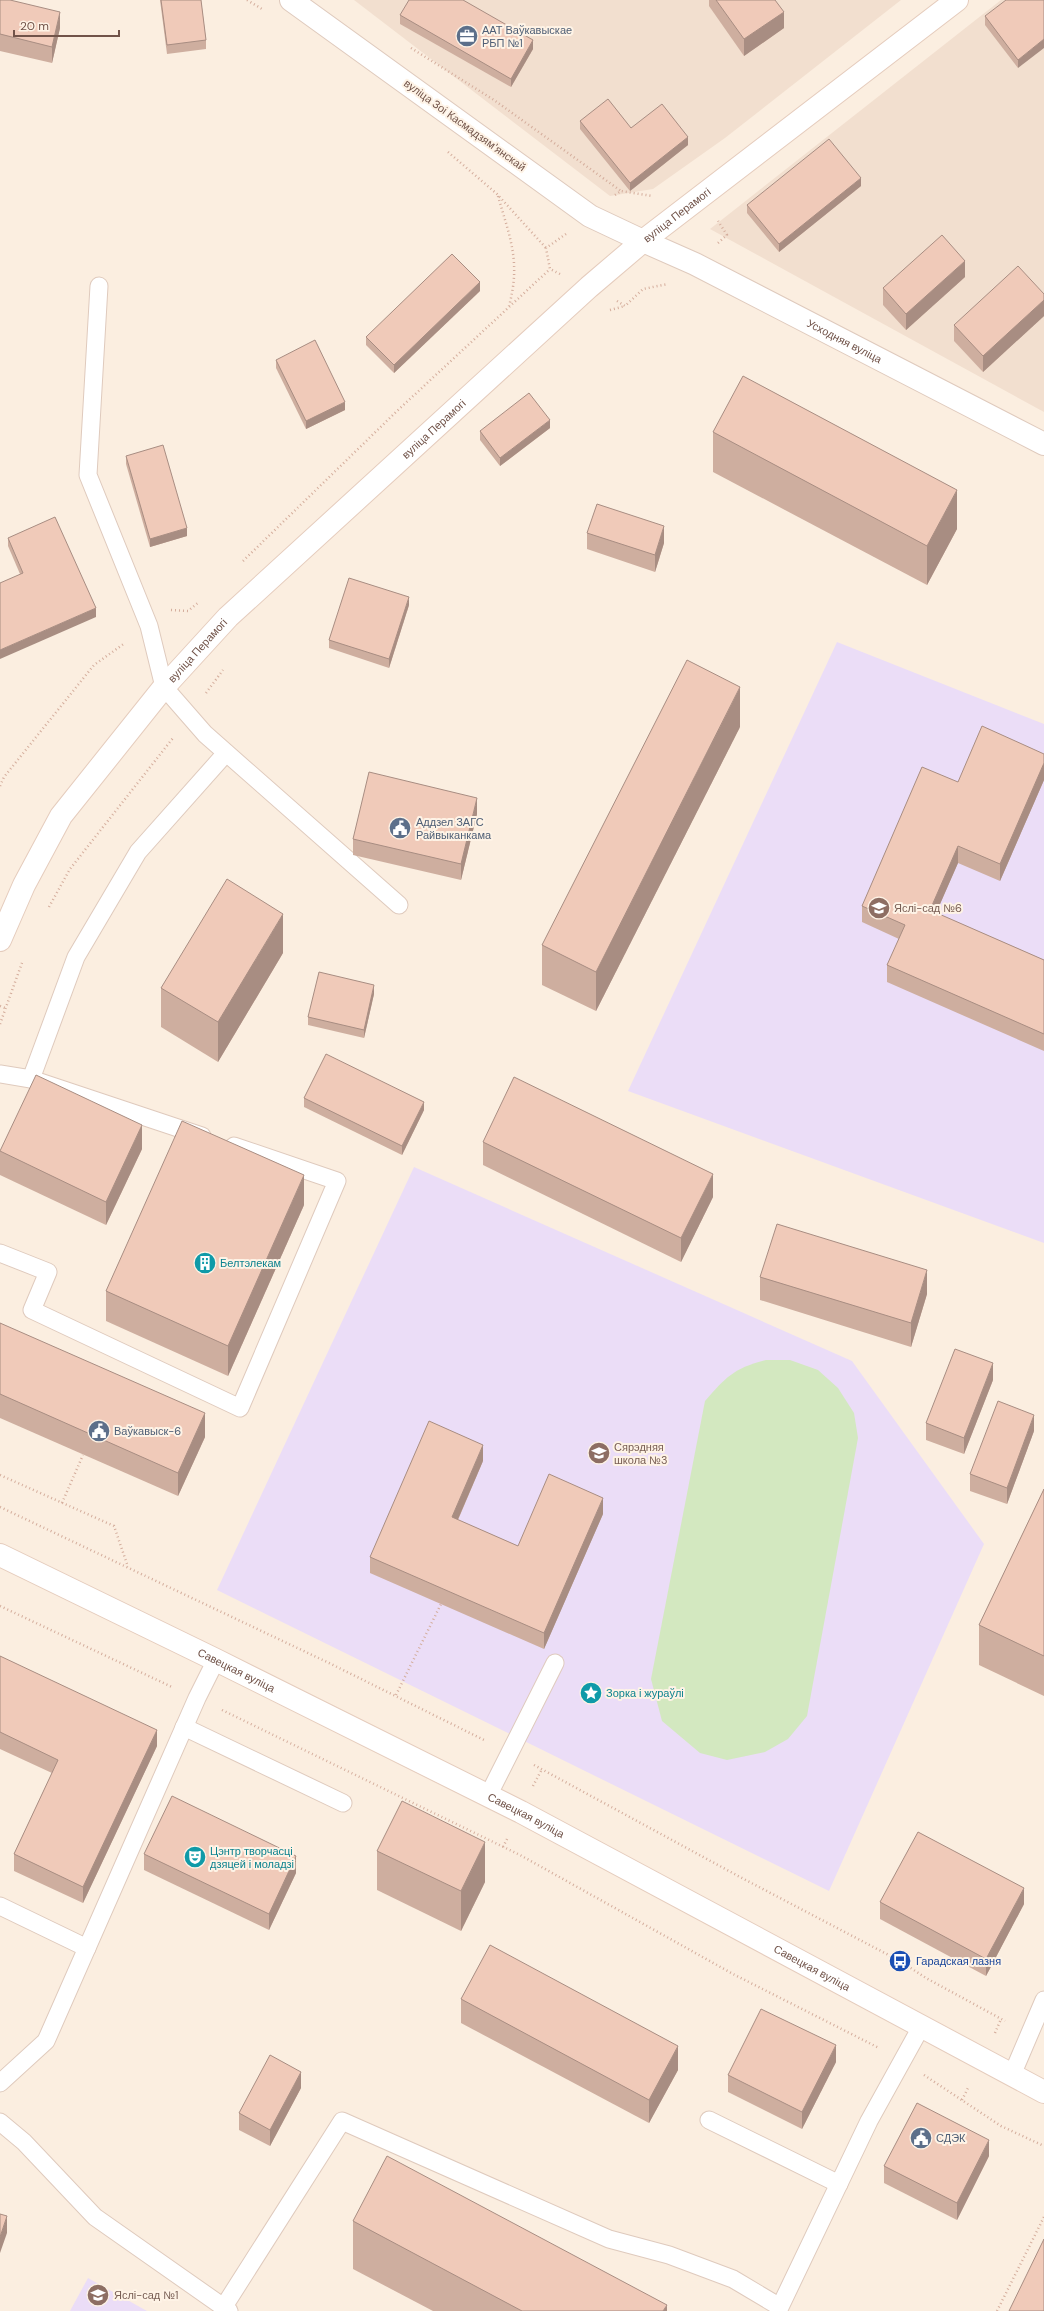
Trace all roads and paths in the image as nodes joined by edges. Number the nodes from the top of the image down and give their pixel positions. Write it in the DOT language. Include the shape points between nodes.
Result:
graph roads {
  1 [pos="291,0"];
  2 [pos="957,0"];
  3 [pos="410,47"];
  4 [pos="621,191"];
  5 [pos="497,194"];
  6 [pos="643,241"];
  7 [pos="99,286"];
  8 [pos="509,308"];
  9 [pos="1044,444"];
  10 [pos="202,599"];
  11 [pos="149,626"];
  12 [pos="224,667"];
  13 [pos="164,688"];
  14 [pos="190,717"];
  15 [pos="226,753"];
  16 [pos="0,786"];
  17 [pos="399,905"];
  18 [pos="47,911"];
  19 [pos="0,938"];
  20 [pos="26,952"];
  21 [pos="0,1006"];
  22 [pos="6,1008"];
  23 [pos="0,1024"];
  24 [pos="0,1074"];
  25 [pos="31,1079"];
  26 [pos="0,1254"];
  27 [pos="83,1455"];
  28 [pos="0,1475"];
  29 [pos="62,1503"];
  30 [pos="0,1554"];
  31 [pos="128,1568"];
  32 [pos="442,1604"];
  33 [pos="0,1606"];
  34 [pos="216,1660"];
  35 [pos="555,1663"];
  36 [pos="396,1696"];
  37 [pos="197,1698"];
  38 [pos="184,1727"];
  39 [pos="488,1796"];
  40 [pos="343,1803"];
  41 [pos="0,1906"];
  42 [pos="87,1948"];
  43 [pos="733,1974"];
  44 [pos="1044,2000"];
  45 [pos="921,2027"];
  46 [pos="1012,2075"];
  47 [pos="0,2083"];
  48 [pos="1044,2092"];
  49 [pos="709,2120"];
  50 [pos="0,2122"];
  51 [pos="839,2184"];
  52 [pos="1044,2217"];
  53 [pos="226,2309"];
  54 [pos="784,2309"];
  55 [pos="997,2311"];
  1 -- 6 [label="main road, вуліца Зоі Касмадзямʼянскай" via="590,216"];
  2 -- 6 [label="main road, вуліца Перамогі"];
  3 -- 4 [label="path" via="494,100"];
  5 -- 8 [label="path" via="515,254 515,284"];
  6 -- 9 [label="main road, Усходняя вуліца" via="702,268"];
  6 -- 13 [label="main road, вуліца Перамогі" via="589,286 228,617"];
  7 -- 11 [label="lane" via="88,475"];
  10 -- 11 [label="path" via="188,611 169,610"];
  11 -- 13 [label="lane"];
  11 -- 16 [label="path" via="94,665 4,777"];
  12 -- 14 [label="path"];
  13 -- 14 [label="lane"];
  13 -- 19 [label="main road, вуліца Перамогі" via="61,816"];
  14 -- 15 [label="lane"];
  14 -- 18 [label="path" via="70,869"];
  15 -- 17 [label="lane"];
  15 -- 25 [label="lane" via="138,852 76,957"];
  20 -- 22 [label="path"];
  21 -- 22 [label="path"];
  22 -- 23 [label="path"];
  24 -- 25 [label="lane"];
  25 -- 26 [label="lane" via="338,1181 240,1408 32,1310 48,1272"];
  27 -- 29 [label="path"];
  28 -- 29 [label="path"];
  29 -- 31 [label="path" via="114,1526"];
  30 -- 34 [label="main road, Савецкая вуліца"];
  32 -- 36 [label="path"];
  33 -- 37 [label="path"];
  34 -- 37 [label="lane"];
  34 -- 39 [label="main road, Савецкая вуліца"];
  35 -- 39 [label="lane"];
  37 -- 38 [label="lane"];
  37 -- 43 [label="path" via="520,1855"];
  38 -- 40 [label="lane"];
  38 -- 42 [label="lane"];
  39 -- 45 [label="main road, Савецкая вуліца"];
  41 -- 42 [label="lane"];
  42 -- 47 [label="lane" via="46,2041"];
  44 -- 46 [label="lane"];
  45 -- 46 [label="main road, Савецкая вуліца"];
  45 -- 51 [label="lane" via="869,2121"];
  46 -- 48 [label="main road, Савецкая вуліца"];
  49 -- 51 [label="lane"];
  50 -- 53 [label="lane" via="24,2142 95,2217"];
  51 -- 54 [label="lane"];
  52 -- 55 [label="path"];
  53 -- 54 [label="lane" via="342,2121 609,2240 669,2254 733,2279"];
}
